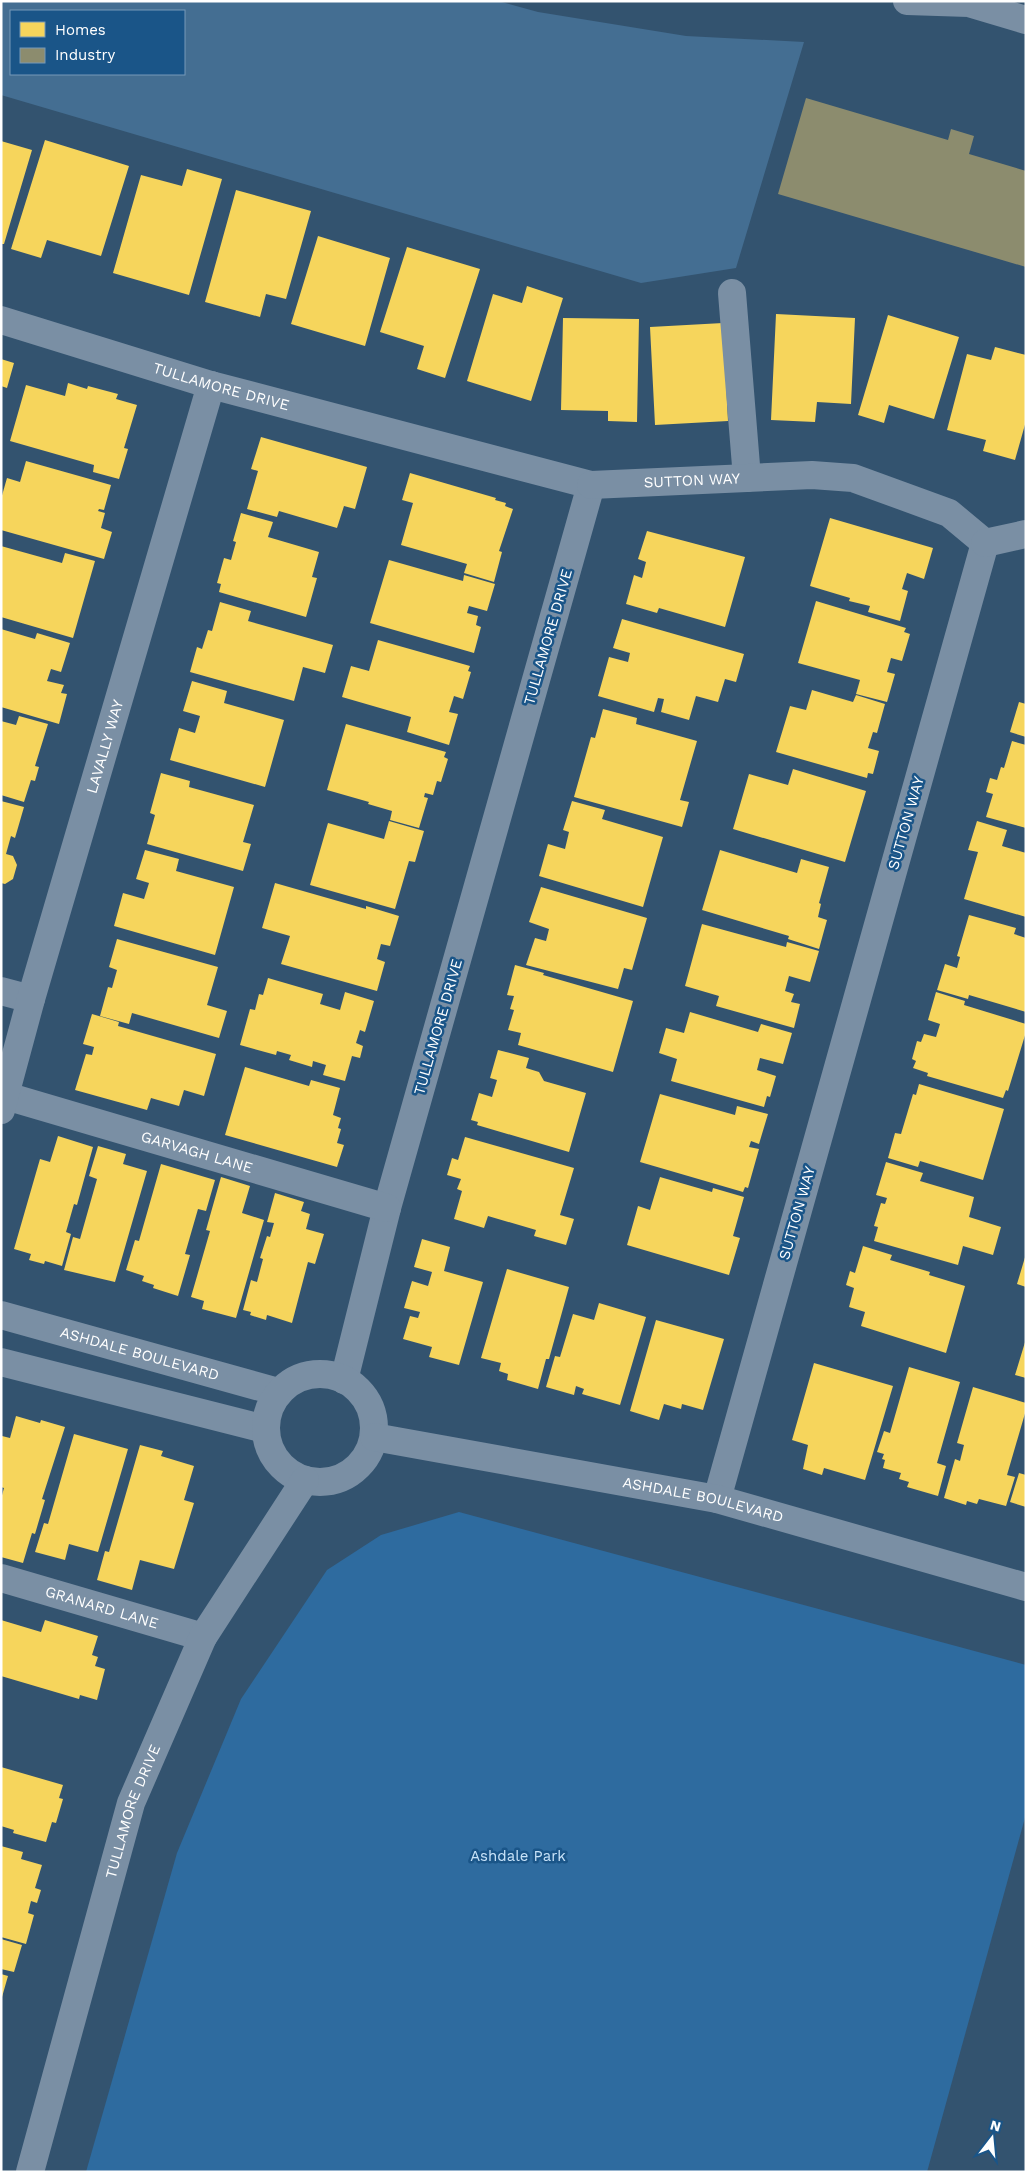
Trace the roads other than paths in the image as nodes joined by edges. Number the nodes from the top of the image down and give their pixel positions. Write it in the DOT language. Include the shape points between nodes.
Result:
graph roads {
  1 [pos="907,1"];
  2 [pos="1026,20"];
  3 [pos="732,293"];
  4 [pos="1,320"];
  5 [pos="211,385"];
  6 [pos="747,478"];
  7 [pos="591,485"];
  8 [pos="1026,534"];
  9 [pos="985,543"];
  10 [pos="1,991"];
  11 [pos="31,999"];
  12 [pos="4,1103"];
  13 [pos="387,1208"];
  14 [pos="1,1315"];
  15 [pos="1,1362"];
  16 [pos="344,1380"];
  17 [pos="278,1392"];
  18 [pos="265,1429"];
  19 [pos="374,1437"];
  20 [pos="305,1480"];
  21 [pos="717,1499"];
  22 [pos="1,1578"];
  23 [pos="1026,1587"];
  24 [pos="203,1637"];
  25 [pos="30,2172"];
  1 -- 2 [label="street" via="969,3"];
  3 -- 6 [label="street"];
  4 -- 5 [label="street, TULLAMORE DRIVE"];
  5 -- 7 [label="street, TULLAMORE DRIVE"];
  5 -- 11 [label="street, LAVALLY WAY"];
  6 -- 7 [label="street, SUTTON WAY"];
  6 -- 9 [label="street, SUTTON WAY" via="812,475 853,478 949,513"];
  7 -- 13 [label="street, TULLAMORE DRIVE"];
  8 -- 9 [label="street"];
  9 -- 21 [label="street, SUTTON WAY"];
  10 -- 11 [label="street"];
  11 -- 12 [label="street, LAVALLY WAY"];
  12 -- 13 [label="street, GARVAGH LANE"];
  13 -- 16 [label="street, TULLAMORE DRIVE"];
  14 -- 17 [label="street, ASHDALE BOULEVARD"];
  15 -- 18 [label="street"];
  16 -- 17 [label="street" via="311,1374 293,1380"];
  16 -- 19 [label="street" via="360,1391 370,1407"];
  17 -- 18 [label="street" via="268,1410"];
  18 -- 20 [label="street" via="266,1442 275,1459 288,1472"];
  19 -- 20 [label="street" via="368,1455 356,1469 339,1479 320,1483"];
  19 -- 21 [label="street, ASHDALE BOULEVARD"];
  20 -- 24 [label="street, TULLAMORE DRIVE"];
  21 -- 23 [label="street, ASHDALE BOULEVARD"];
  22 -- 24 [label="street, GRANARD LANE"];
  24 -- 25 [label="street, TULLAMORE DRIVE" via="131,1803"];
}
